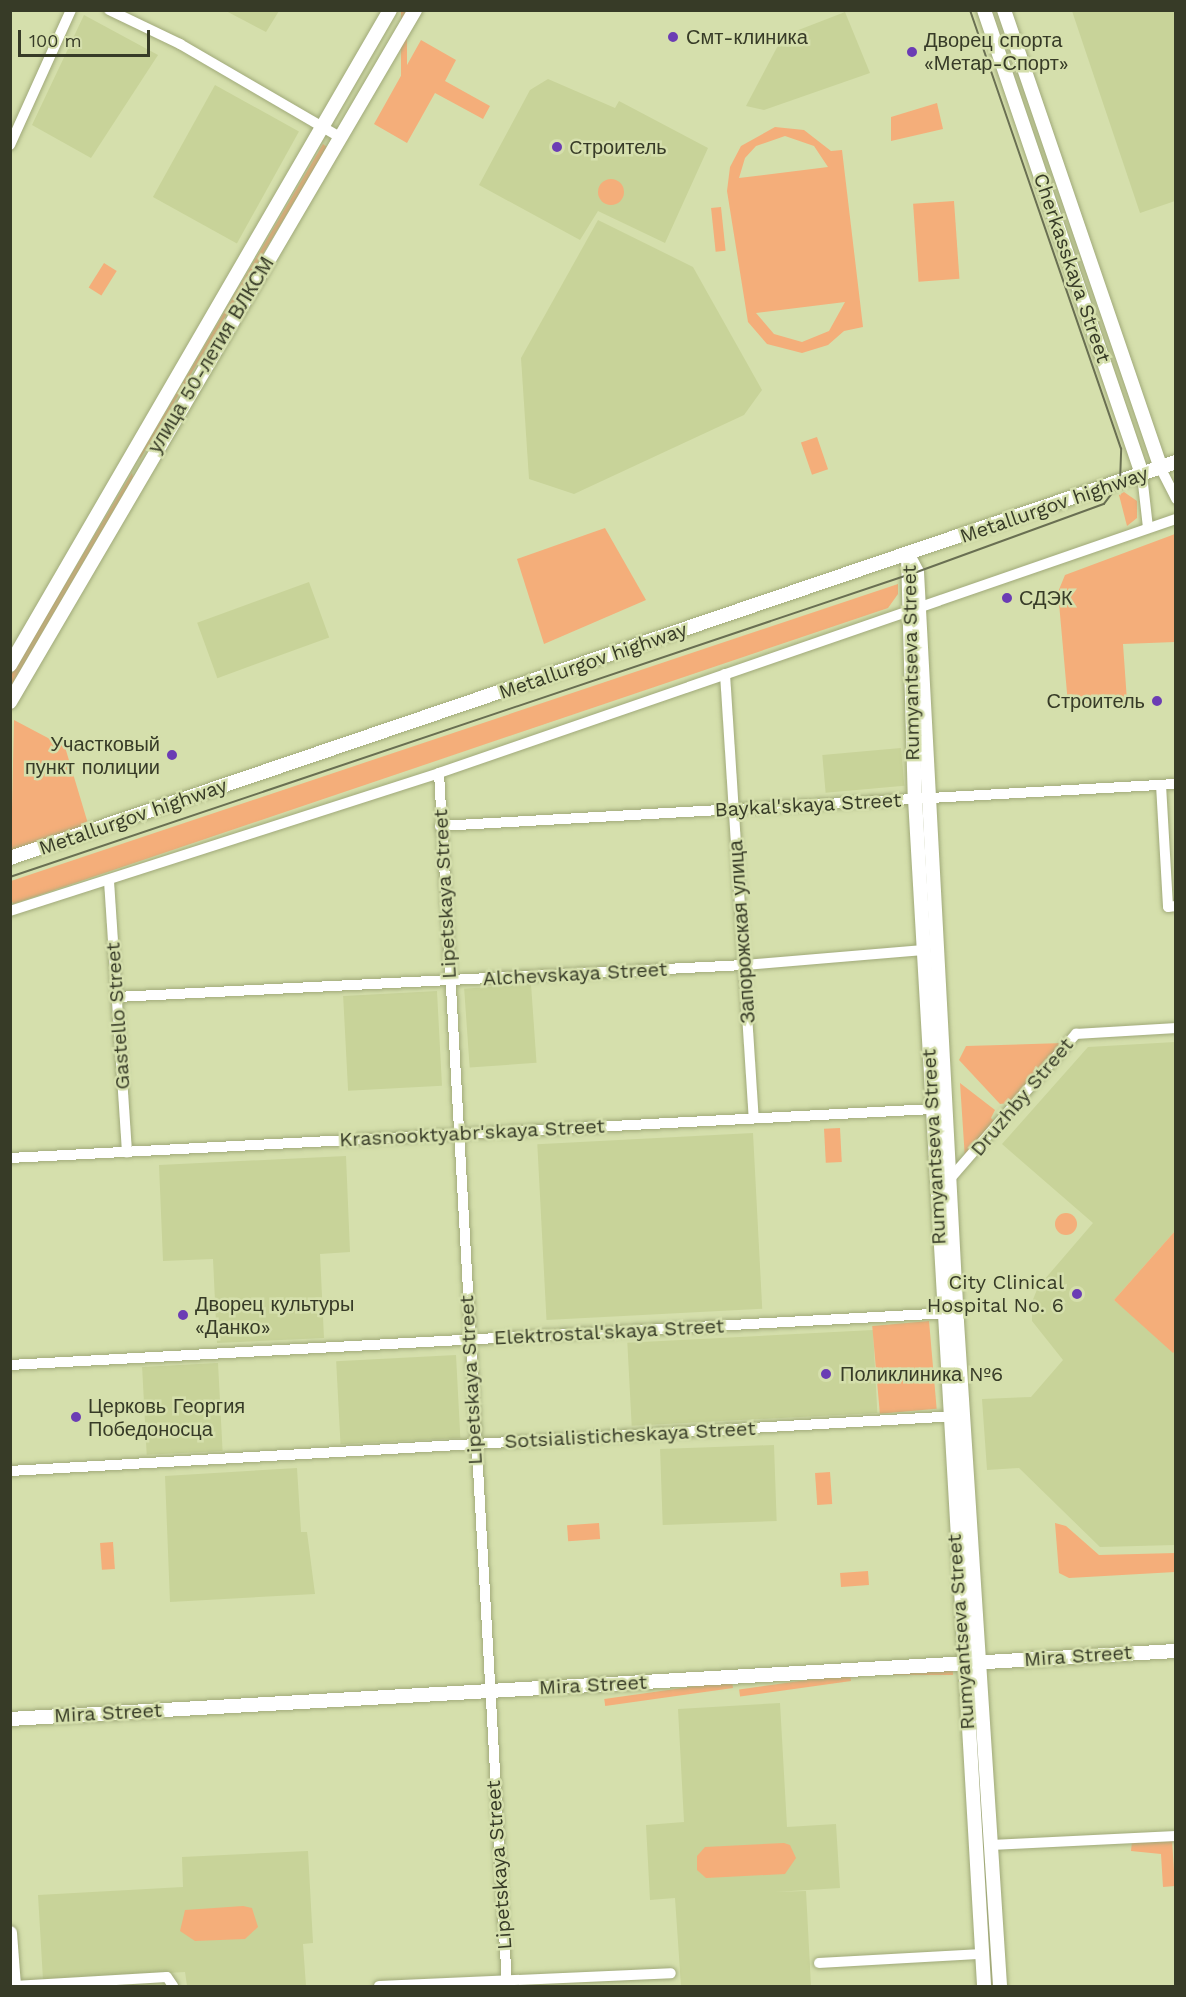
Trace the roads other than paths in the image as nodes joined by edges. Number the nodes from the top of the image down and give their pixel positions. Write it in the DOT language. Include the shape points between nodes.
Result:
graph roads {
  1 [pos="71,10"];
  2 [pos="109,10"];
  3 [pos="390,10"];
  4 [pos="415,10"];
  5 [pos="984,10"];
  6 [pos="1004,10"];
  7 [pos="322,126"];
  8 [pos="340,137"];
  9 [pos="10,145"];
  10 [pos="1176,462"];
  11 [pos="1161,469"];
  12 [pos="1142,475"];
  13 [pos="1176,499"];
  14 [pos="1176,519"];
  15 [pos="1148,528"];
  16 [pos="908,555"];
  17 [pos="914,607"];
  18 [pos="10,665"];
  19 [pos="725,674"];
  20 [pos="10,702"];
  21 [pos="439,773"];
  22 [pos="1176,784"];
  23 [pos="1161,785"];
  24 [pos="921,798"];
  25 [pos="734,809"];
  26 [pos="441,826"];
  27 [pos="10,858"];
  28 [pos="110,881"];
  29 [pos="1172,906"];
  30 [pos="10,911"];
  31 [pos="924,950"];
  32 [pos="744,965"];
  33 [pos="450,980"];
  34 [pos="117,997"];
  35 [pos="1176,1028"];
  36 [pos="935,1055"];
  37 [pos="933,1109"];
  38 [pos="754,1118"];
  39 [pos="458,1134"];
  40 [pos="127,1152"];
  41 [pos="10,1158"];
  42 [pos="949,1180"];
  43 [pos="949,1313"];
  44 [pos="468,1339"];
  45 [pos="10,1365"];
  46 [pos="955,1416"];
  47 [pos="474,1444"];
  48 [pos="10,1471"];
  49 [pos="1176,1651"];
  50 [pos="970,1663"];
  51 [pos="488,1691"];
  52 [pos="10,1719"];
  53 [pos="1176,1836"];
  54 [pos="991,1845"];
  55 [pos="10,1933"];
  56 [pos="982,1954"];
  57 [pos="819,1963"];
  58 [pos="671,1973"];
  59 [pos="506,1983"];
  60 [pos="14,1986"];
  61 [pos="173,1986"];
  62 [pos="380,1986"];
  63 [pos="984,1986"];
  64 [pos="1000,1986"];
  1 -- 9 [label="street"];
  2 -- 7 [label="street" via="180,44"];
  3 -- 7 [label="main road, улица 50-летия ВЛКСМ"];
  4 -- 8 [label="main road, улица 50-летия ВЛКСМ"];
  5 -- 12 [label="main road, Cherkasskaya Street"];
  6 -- 11 [label="main road, Cherkasskaya Street"];
  7 -- 8 [label="street"];
  7 -- 18 [label="main road, улица 50-летия ВЛКСМ"];
  8 -- 20 [label="main road, улица 50-летия ВЛКСМ"];
  10 -- 11 [label="main road, Metallurgov highway"];
  11 -- 12 [label="main road, Metallurgov highway"];
  11 -- 13 [label="street, Cherkasskaya Street"];
  12 -- 15 [label="street, Cherkasskaya Street"];
  12 -- 16 [label="main road, Metallurgov highway"];
  14 -- 15 [label="street"];
  15 -- 17 [label="street"];
  16 -- 17 [label="main road, Rumyantseva Street"];
  16 -- 27 [label="main road, Metallurgov highway"];
  17 -- 19 [label="street"];
  17 -- 24 [label="main road, Rumyantseva Street"];
  19 -- 21 [label="street"];
  19 -- 25 [label="street, Запорожская улица"];
  21 -- 26 [label="street, Lipetskaya Street"];
  21 -- 28 [label="street"];
  22 -- 23 [label="street, Baykal'skaya Street"];
  23 -- 24 [label="street, Baykal'skaya Street"];
  23 -- 29 [label="street"];
  24 -- 25 [label="street, Baykal'skaya Street"];
  24 -- 31 [label="main road, Rumyantseva Street"];
  24 -- 36 [label="main road, Rumyantseva Street"];
  25 -- 26 [label="street, Baykal'skaya Street"];
  25 -- 32 [label="street, Запорожская улица"];
  26 -- 33 [label="street, Lipetskaya Street"];
  28 -- 30 [label="street"];
  28 -- 34 [label="street, Gastello Street"];
  31 -- 32 [label="street, Alchevskaya Street"];
  31 -- 36 [label="main road, Rumyantseva Street"];
  32 -- 33 [label="street, Alchevskaya Street"];
  32 -- 38 [label="street, Запорожская улица"];
  33 -- 34 [label="street, Alchevskaya Street"];
  33 -- 39 [label="street, Lipetskaya Street"];
  34 -- 40 [label="street, Gastello Street"];
  35 -- 42 [label="street, Druzhby Street" via="1076,1034"];
  36 -- 37 [label="main road, Rumyantseva Street"];
  36 -- 42 [label="main road, Rumyantseva Street"];
  37 -- 38 [label="street, Krasnooktyabr'skaya Street"];
  37 -- 43 [label="main road, Rumyantseva Street"];
  38 -- 39 [label="street, Krasnooktyabr'skaya Street"];
  39 -- 40 [label="street, Krasnooktyabr'skaya Street"];
  39 -- 44 [label="street, Lipetskaya Street"];
  40 -- 41 [label="street, Krasnooktyabr'skaya Street"];
  42 -- 43 [label="main road, Rumyantseva Street"];
  43 -- 44 [label="street, Elektrostal'skaya Street"];
  43 -- 46 [label="main road, Rumyantseva Street"];
  44 -- 45 [label="street, Elektrostal'skaya Street"];
  44 -- 47 [label="street, Lipetskaya Street"];
  46 -- 47 [label="street, Sotsialisticheskaya Street"];
  46 -- 50 [label="main road, Rumyantseva Street"];
  47 -- 48 [label="street, Sotsialisticheskaya Street"];
  47 -- 51 [label="street, Lipetskaya Street"];
  49 -- 50 [label="main road, Mira Street"];
  50 -- 51 [label="main road, Mira Street"];
  50 -- 54 [label="main road, Rumyantseva Street"];
  50 -- 56 [label="main road, Rumyantseva Street"];
  51 -- 52 [label="main road, Mira Street"];
  51 -- 59 [label="street, Lipetskaya Street"];
  53 -- 54 [label="street"];
  54 -- 64 [label="main road, Rumyantseva Street"];
  55 -- 60 [label="main road"];
  56 -- 57 [label="street"];
  56 -- 63 [label="main road, Rumyantseva Street"];
  58 -- 59 [label="street"];
  59 -- 62 [label="street"];
  60 -- 61 [label="street" via="167,1977"];
}
